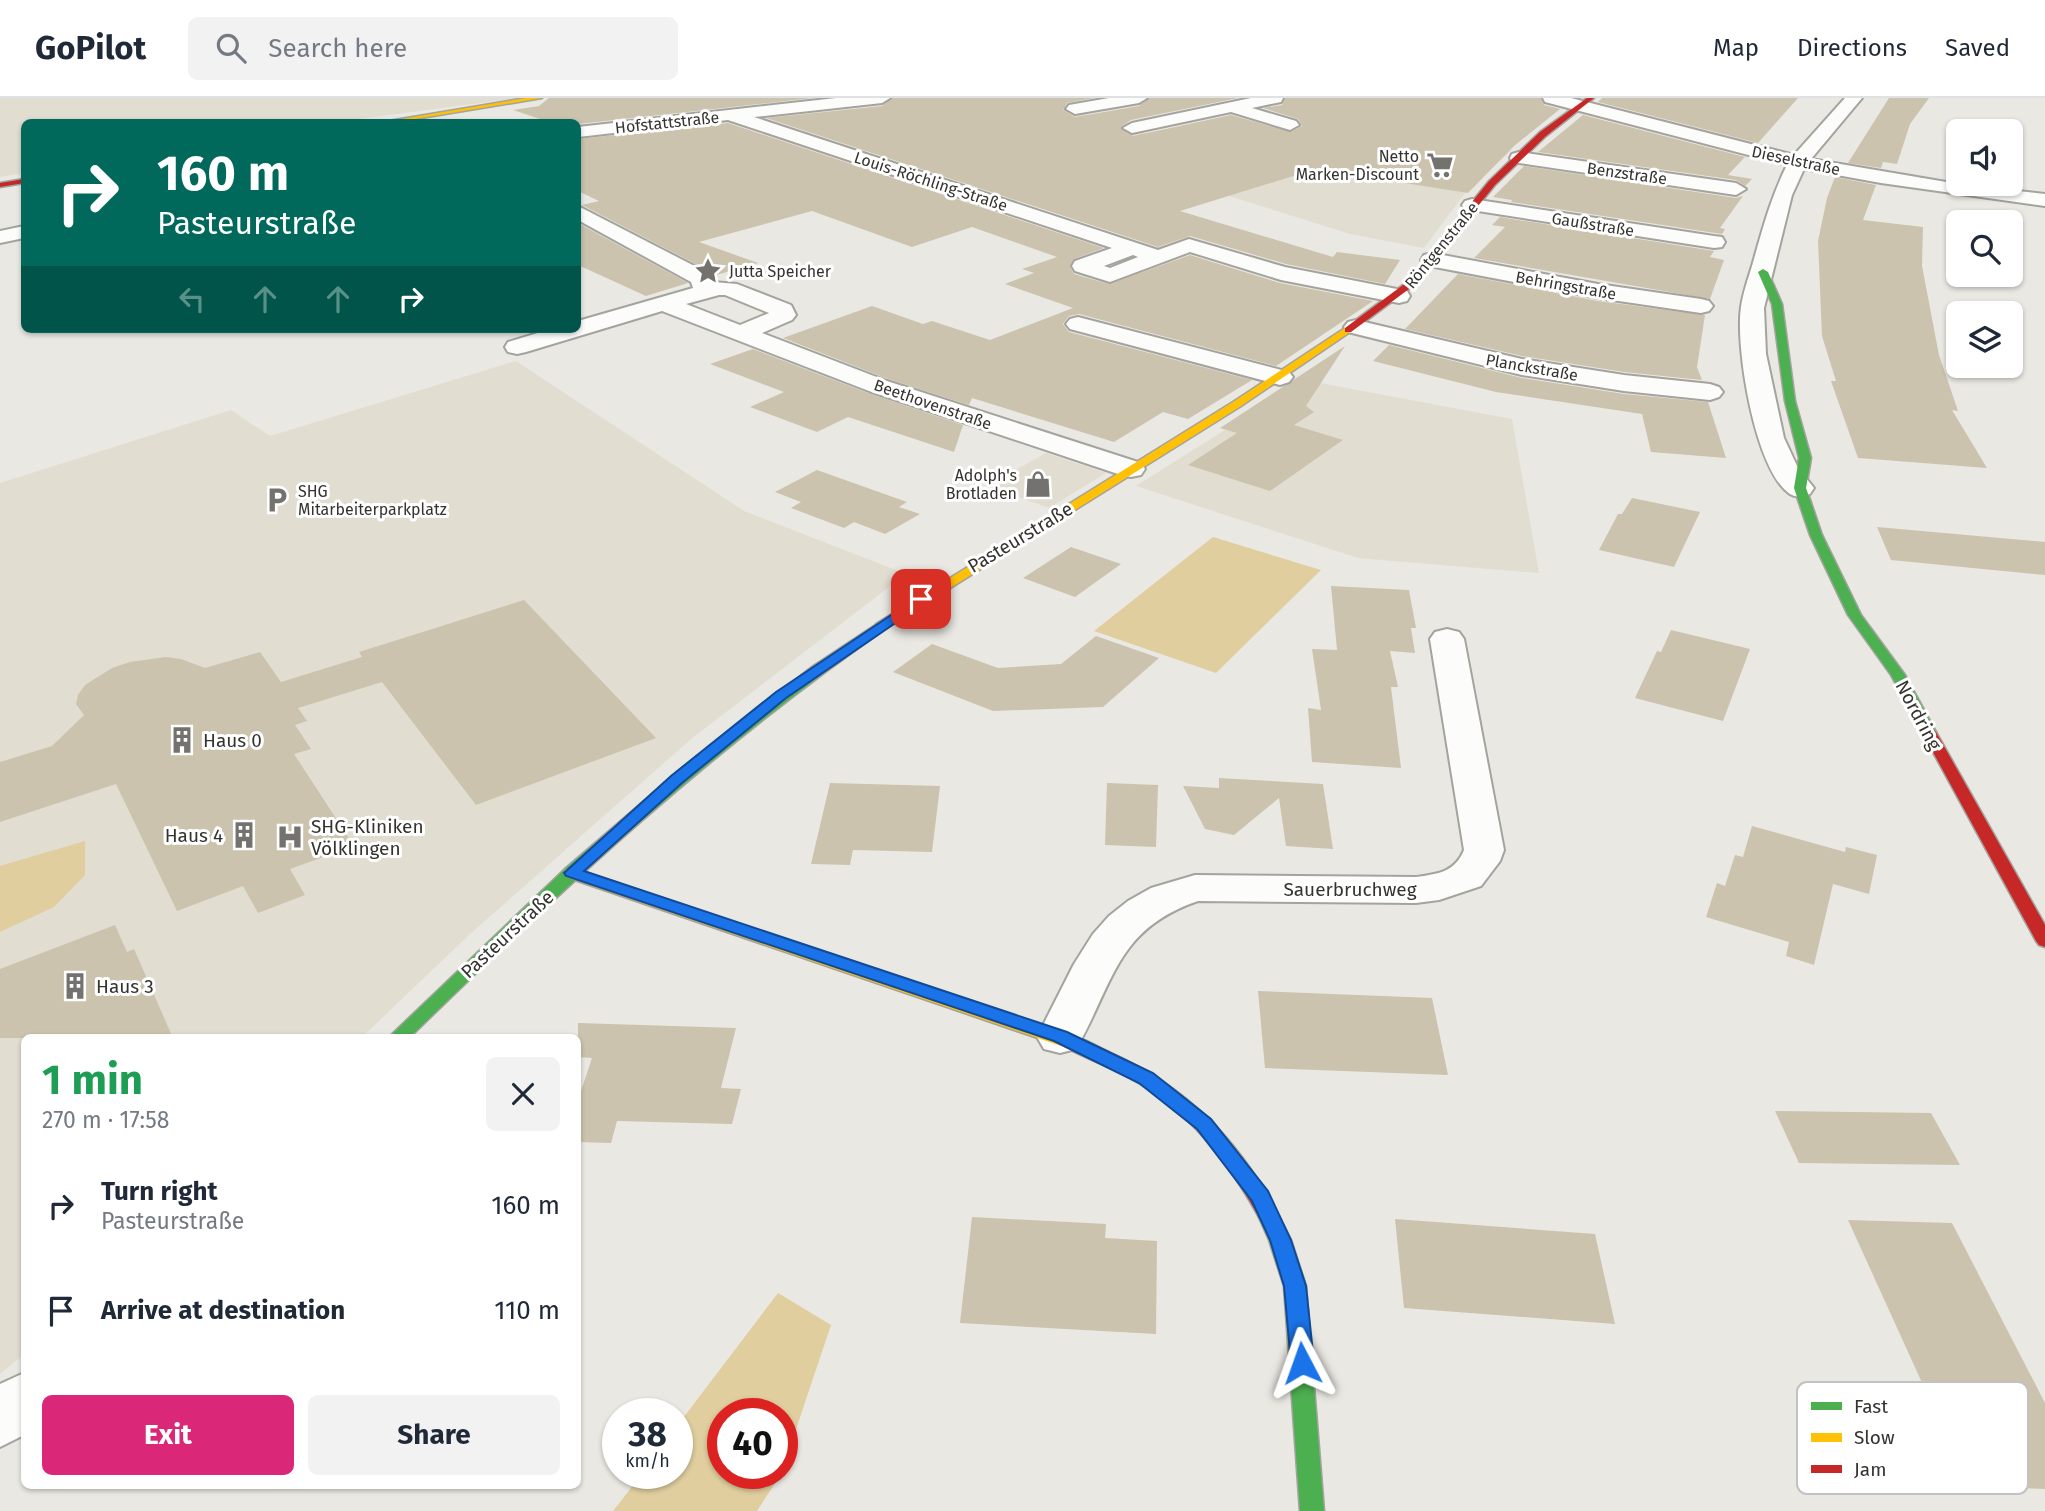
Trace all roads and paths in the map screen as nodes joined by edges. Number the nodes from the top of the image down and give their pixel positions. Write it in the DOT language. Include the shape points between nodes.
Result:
graph roads {
  1 [pos="539,98"];
  2 [pos="883,98"];
  3 [pos="1139,98"];
  4 [pos="1202,98"];
  5 [pos="1275,98"];
  6 [pos="1551,98"];
  7 [pos="1854,98"];
  8 [pos="1585,102"];
  9 [pos="1231,107"];
  10 [pos="1075,109"];
  11 [pos="729,115"];
  12 [pos="408,119"];
  13 [pos="1290,125"];
  14 [pos="1132,128"];
  15 [pos="581,132"];
  16 [pos="1519,158"];
  17 [pos="1798,162"];
  18 [pos="21,182"];
  19 [pos="0,185"];
  20 [pos="1736,189"];
  21 [pos="2045,200"];
  22 [pos="1472,205"];
  23 [pos="581,214"];
  24 [pos="21,233"];
  25 [pos="0,237"];
  26 [pos="1714,242"];
  27 [pos="1133,248"];
  28 [pos="1159,257"];
  29 [pos="1432,260"];
  30 [pos="705,289"];
  31 [pos="1399,296"];
  32 [pos="662,303"];
  33 [pos="1701,306"];
  34 [pos="1078,324"];
  35 [pos="1356,327"];
  36 [pos="581,328"];
  37 [pos="564,333"];
  38 [pos="738,334"];
  39 [pos="517,347"];
  40 [pos="1280,377"];
  41 [pos="1710,392"];
  42 [pos="1131,468"];
  43 [pos="1800,488"];
  44 [pos="1447,639"];
  45 [pos="572,873"];
  46 [pos="2045,941"];
  47 [pos="401,1034"];
  48 [pos="1060,1037"];
  49 [pos="21,1401"];
  50 [pos="0,1421"];
  51 [pos="1312,1511"];
  1 -- 12 [label="street"];
  2 -- 11 [label="street, Hofstattstraße"];
  3 -- 10 [label="street"];
  4 -- 9 [label="street"];
  5 -- 9 [label="street"];
  6 -- 8 [label="street, Dieselstraße"];
  7 -- 17 [label="street, Nordring"];
  8 -- 16 [label="street, Röntgenstraße"];
  8 -- 17 [label="street, Dieselstraße"];
  9 -- 13 [label="street"];
  9 -- 14 [label="street"];
  11 -- 15 [label="street, Hofstattstraße"];
  11 -- 27 [label="street, Louis-Röchling-Straße"];
  16 -- 20 [label="street, Benzstraße"];
  16 -- 22 [label="street, Röntgenstraße"];
  17 -- 21 [label="street, Dieselstraße"];
  17 -- 43 [label="street, Nordring" via="1773,222 1752,308 1754,355 1770,438 1785,471"];
  18 -- 19 [label="street"];
  22 -- 26 [label="street, Gaußstraße"];
  22 -- 29 [label="street, Röntgenstraße"];
  23 -- 30 [label="street" via="700,278"];
  24 -- 25 [label="street"];
  27 -- 28 [label="street, Louis-Röchling-Straße"];
  27 -- 28 [label="street" via="1083,266 1110,275"];
  28 -- 31 [label="street" via="1189,245 1281,273"];
  29 -- 31 [label="street, Röntgenstraße"];
  29 -- 33 [label="street, Behringstraße"];
  30 -- 32 [label="street"];
  30 -- 38 [label="street" via="729,289 783,310 775,320"];
  31 -- 35 [label="street, Röntgenstraße"];
  32 -- 36 [label="street"];
  32 -- 38 [label="street, Beethovenstraße"];
  34 -- 40 [label="street"];
  35 -- 40 [label="street, Röntgenstraße"];
  35 -- 41 [label="street, Planckstraße" via="1522,367"];
  37 -- 39 [label="street"];
  38 -- 42 [label="street, Beethovenstraße" via="941,408"];
  40 -- 42 [label="street, Röntgenstraße"];
  42 -- 45 [label="street, Pasteurstraße" via="959,573 781,695"];
  43 -- 46 [label="street, Nordring" via="1816,535 1855,615 1898,675"];
  44 -- 48 [label="street, Sauerbruchweg" via="1484,850 1466,878 1416,890 1195,888 1168,895 1147,905 1110,938"];
  45 -- 47 [label="street, Pasteurstraße"];
  45 -- 48 [label="street"];
  48 -- 51 [label="street" via="1146,1078 1174,1098 1204,1124 1260,1197 1295,1286"];
  49 -- 50 [label="street"];
}
